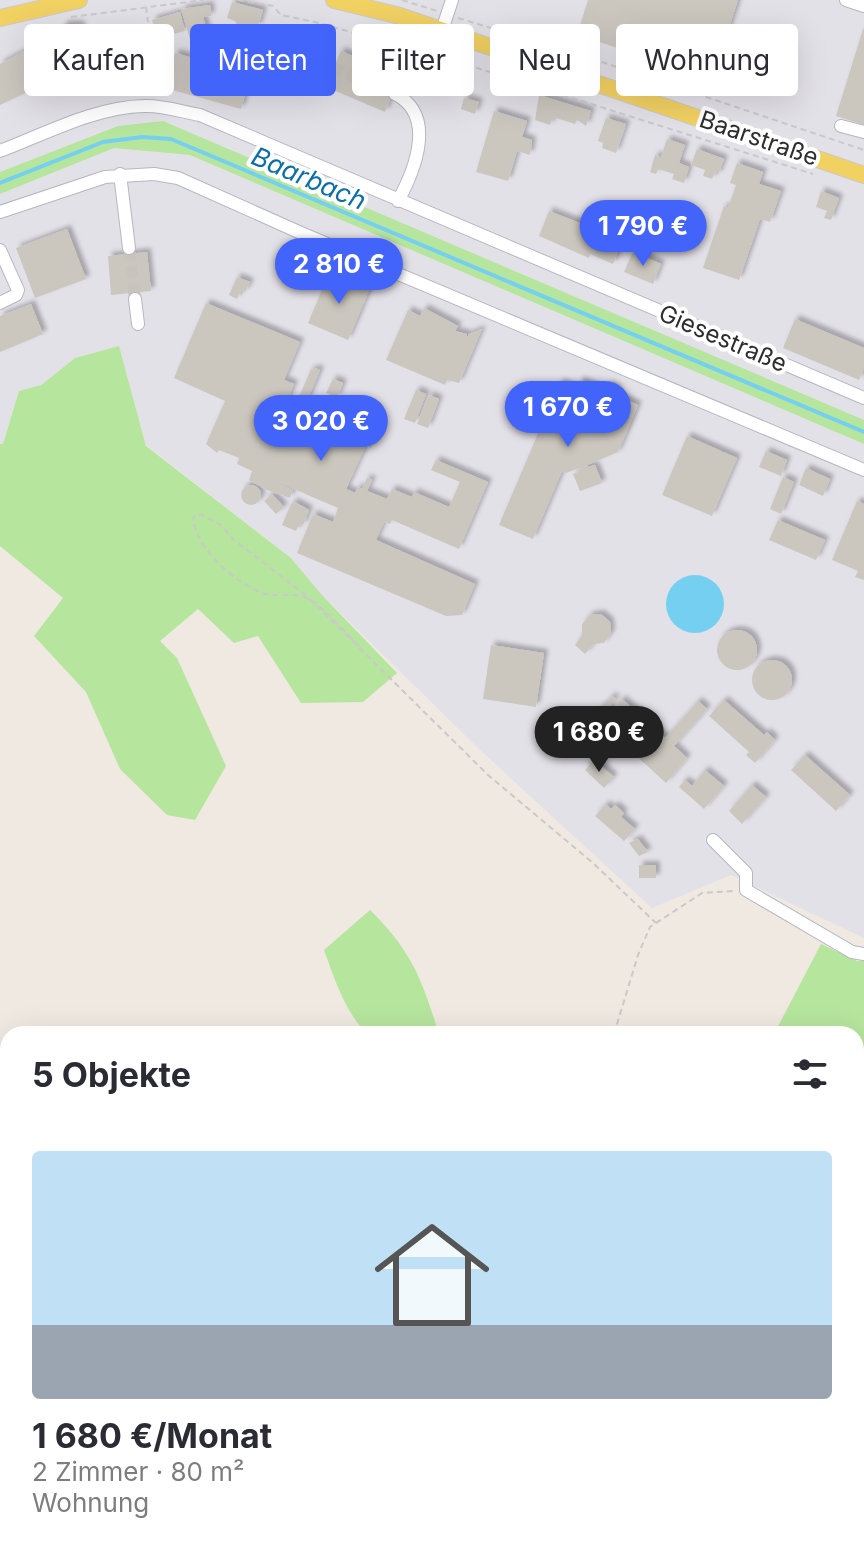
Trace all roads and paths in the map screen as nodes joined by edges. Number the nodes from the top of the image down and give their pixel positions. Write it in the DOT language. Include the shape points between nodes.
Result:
graph roads {
  1 [pos="79,0"];
  2 [pos="204,0"];
  3 [pos="238,0"];
  4 [pos="334,0"];
  5 [pos="402,0"];
  6 [pos="452,0"];
  7 [pos="846,0"];
  8 [pos="864,6"];
  9 [pos="146,7"];
  10 [pos="0,18"];
  11 [pos="65,18"];
  12 [pos="148,22"];
  13 [pos="444,22"];
  14 [pos="399,96"];
  15 [pos="841,126"];
  16 [pos="864,132"];
  17 [pos="864,150"];
  18 [pos="0,151"];
  19 [pos="120,174"];
  20 [pos="820,175"];
  21 [pos="864,175"];
  22 [pos="398,201"];
  23 [pos="0,212"];
  24 [pos="129,248"];
  25 [pos="0,250"];
  26 [pos="135,299"];
  27 [pos="0,303"];
  28 [pos="138,324"];
  29 [pos="864,398"];
  30 [pos="864,470"];
  31 [pos="310,599"];
  32 [pos="713,840"];
  33 [pos="746,890"];
  34 [pos="656,923"];
  35 [pos="864,954"];
  36 [pos="616,1026"];
  1 -- 10 [label="main road"];
  2 -- 9 [label="path"];
  3 -- 20 [label="path" via="273,6 281,15 477,68"];
  4 -- 13 [label="main road, Baarstraße"];
  5 -- 13 [label="path"];
  6 -- 13 [label="street"];
  7 -- 8 [label="street"];
  9 -- 11 [label="path"];
  9 -- 12 [label="path"];
  13 -- 17 [label="path" via="595,59"];
  13 -- 21 [label="main road, Baarstraße"];
  14 -- 22 [label="street" via="416,114 419,132 417,157"];
  15 -- 16 [label="street"];
  18 -- 22 [label="street, Giesestraße" via="88,117 156,107 200,115"];
  19 -- 23 [label="street"];
  19 -- 24 [label="street"];
  19 -- 30 [label="street" via="178,178"];
  22 -- 29 [label="street, Giesestraße"];
  25 -- 27 [label="street" via="18,290"];
  26 -- 28 [label="street"];
  31 -- 31 [label="path" via="221,525 200,514 193,517 202,546 252,589"];
  31 -- 34 [label="path" via="488,775"];
  32 -- 33 [label="street" via="746,873"];
  33 -- 34 [label="path" via="702,893"];
  33 -- 35 [label="street"];
  34 -- 36 [label="path" via="638,955"];
}
